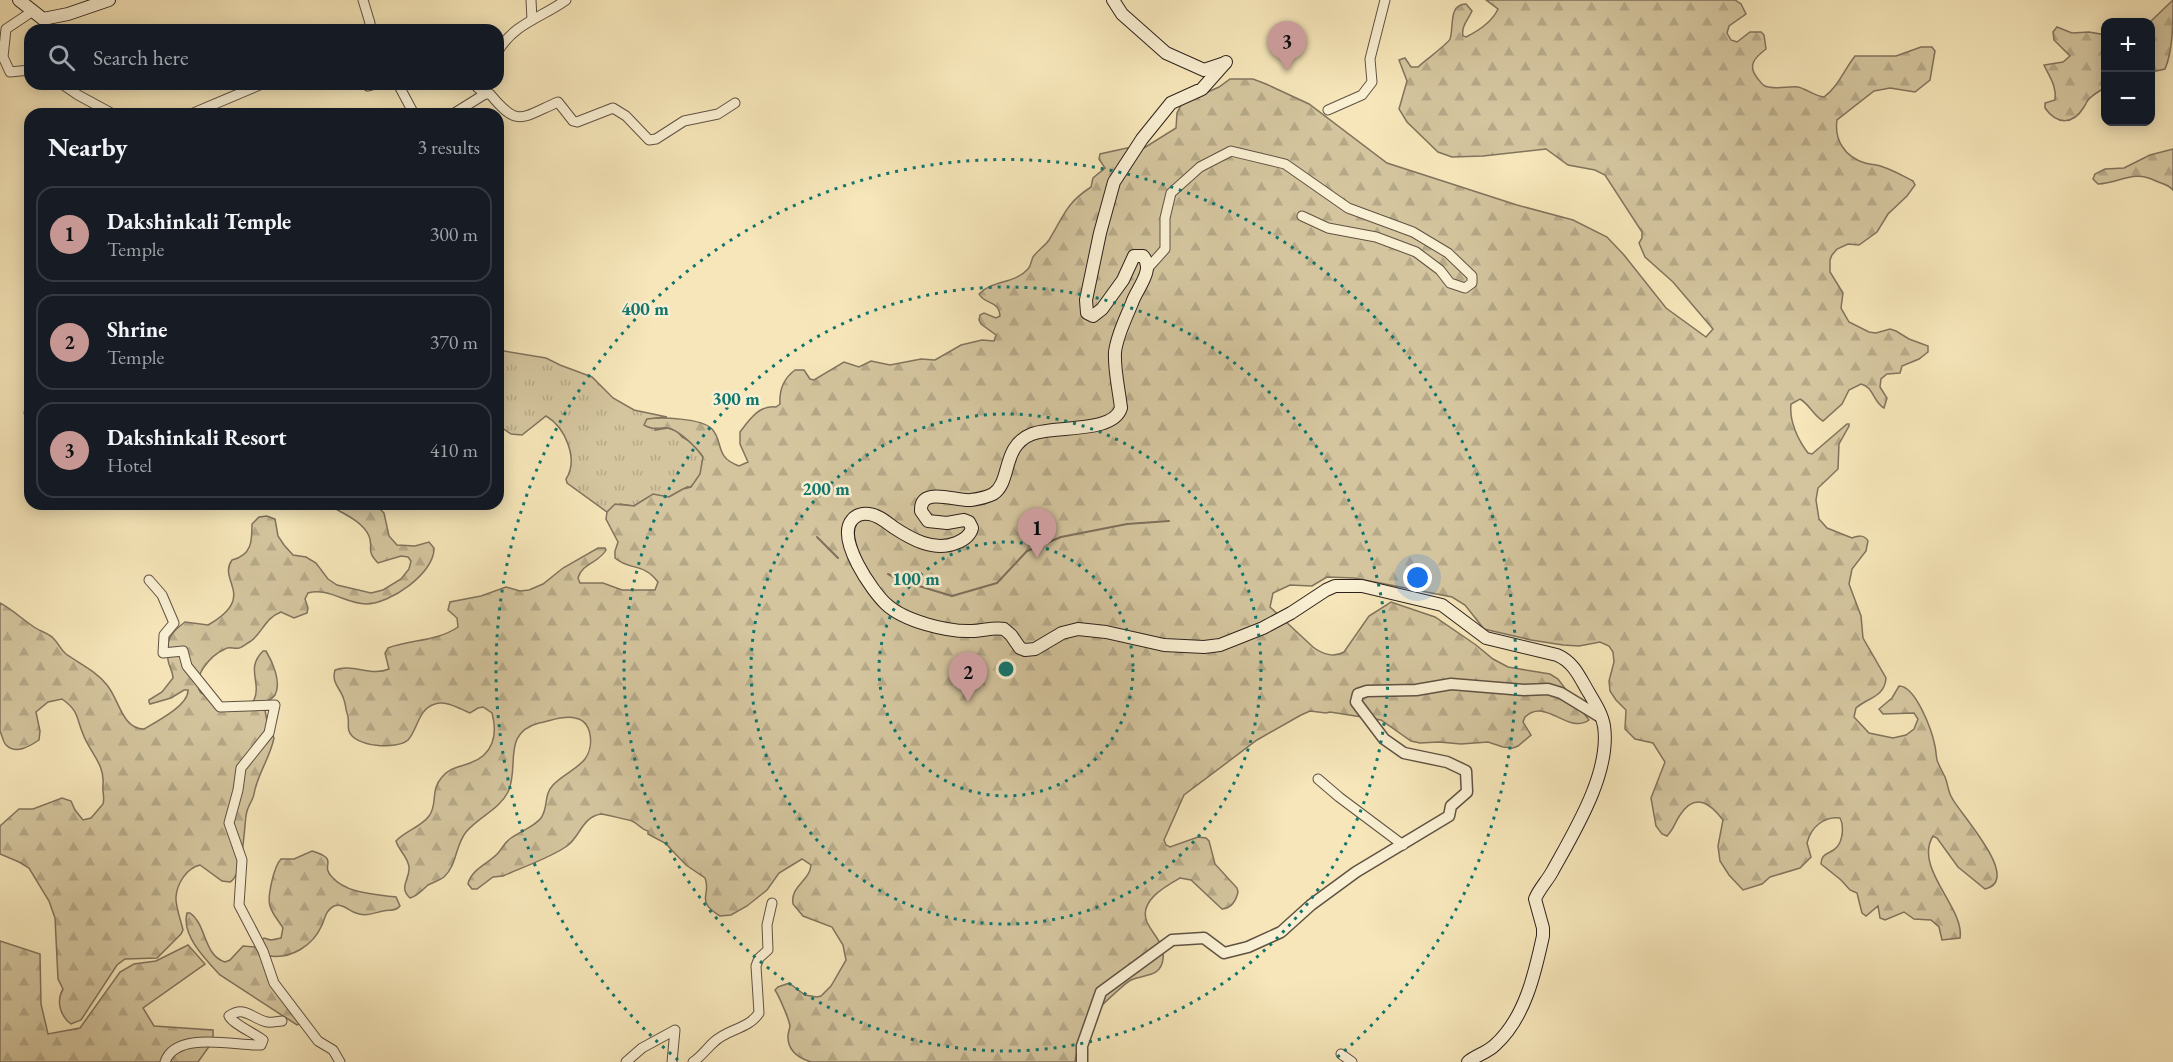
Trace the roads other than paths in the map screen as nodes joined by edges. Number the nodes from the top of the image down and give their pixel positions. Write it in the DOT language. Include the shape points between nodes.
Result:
graph roads {
  1 [pos="19,0"];
  2 [pos="109,0"];
  3 [pos="363,0"];
  4 [pos="531,0"];
  5 [pos="566,0"];
  6 [pos="1113,0"];
  7 [pos="1385,0"];
  8 [pos="33,11"];
  9 [pos="532,20"];
  10 [pos="370,24"];
  11 [pos="504,40"];
  12 [pos="24,71"];
  13 [pos="71,90"];
  14 [pos="248,90"];
  15 [pos="401,90"];
  16 [pos="480,90"];
  17 [pos="485,94"];
  18 [pos="735,103"];
  19 [pos="102,108"];
  20 [pos="205,108"];
  21 [pos="411,108"];
  22 [pos="463,108"];
  23 [pos="503,108"];
  24 [pos="504,109"];
  25 [pos="1328,110"];
  26 [pos="1302,216"];
  27 [pos="1148,268"];
  28 [pos="149,580"];
  29 [pos="1602,718"];
  30 [pos="1318,779"];
  31 [pos="1403,845"];
  32 [pos="772,903"];
  33 [pos="282,1021"];
  34 [pos="1341,1054"];
  35 [pos="165,1062"];
  36 [pos="340,1062"];
  37 [pos="626,1062"];
  38 [pos="672,1062"];
  39 [pos="693,1062"];
  40 [pos="1082,1062"];
  41 [pos="1352,1062"];
  42 [pos="1468,1062"];
  1 -- 8 [label="main road"];
  2 -- 8 [label="main road" via="43,18"];
  3 -- 10 [label="street"];
  4 -- 9 [label="street"];
  5 -- 9 [label="street"];
  6 -- 27 [label="main road" via="1131,22 1166,52 1204,70 1226,62 1207,85 1172,103 1114,182 1100,232 1086,313 1093,316 1102,309 1134,256 1143,256"];
  7 -- 25 [label="street" via="1370,59 1372,82 1362,95"];
  8 -- 12 [label="street" via="6,29 3,57 9,72"];
  9 -- 11 [label="street"];
  13 -- 19 [label="street"];
  14 -- 20 [label="street"];
  15 -- 21 [label="street"];
  16 -- 17 [label="street"];
  17 -- 22 [label="street"];
  17 -- 23 [label="street" via="490,94"];
  18 -- 24 [label="street" via="718,114 684,122 649,140 613,108 577,122 558,102 521,117 510,116"];
  26 -- 27 [label="street" via="1328,228 1376,237 1416,252 1459,287 1465,288 1472,282 1472,276 1448,253 1413,232 1348,208 1285,164 1231,151 1200,167 1171,193 1165,249"];
  27 -- 29 [label="main road" via="1116,344 1120,408 1115,418 1099,425 1043,430 1022,438 1011,454 1000,487 992,495 969,500 938,496 925,500 921,511 928,521 964,520 971,524 970,534 957,543 925,544 871,514 861,514 853,520 848,534 855,557 880,599 893,611 940,627 970,631 1004,629 1025,650 1078,629 1164,645 1204,646 1220,645 1263,628 1335,586 1362,586 1442,605 1486,638 1563,658 1576,670"];
  28 -- 36 [label="street" via="162,595 174,623 164,635 163,653 183,651 187,666 220,707 275,705 269,733 241,768 229,823 242,860 240,905 274,982 318,1041 333,1050"];
  29 -- 31 [label="street" via="1548,689 1451,684 1358,694 1356,702 1384,739 1404,753 1447,762 1467,771 1467,792 1451,806 1449,816"];
  29 -- 42 [label="main road" via="1603,753 1590,798 1535,899 1543,936 1526,999 1503,1038"];
  30 -- 31 [label="street"];
  31 -- 40 [label="street" via="1356,872 1281,932 1248,947 1224,953 1204,938 1172,940 1101,992 1082,1046"];
  32 -- 39 [label="street" via="767,925 768,950 756,966 759,1013 747,1025 714,1041"];
  33 -- 35 [label="street" via="267,1022 242,1011 235,1012 229,1016 232,1021 263,1040 261,1045 195,1043 180,1046 168,1054"];
  34 -- 41 [label="street"];
  37 -- 38 [label="street" via="675,1030"];
}
